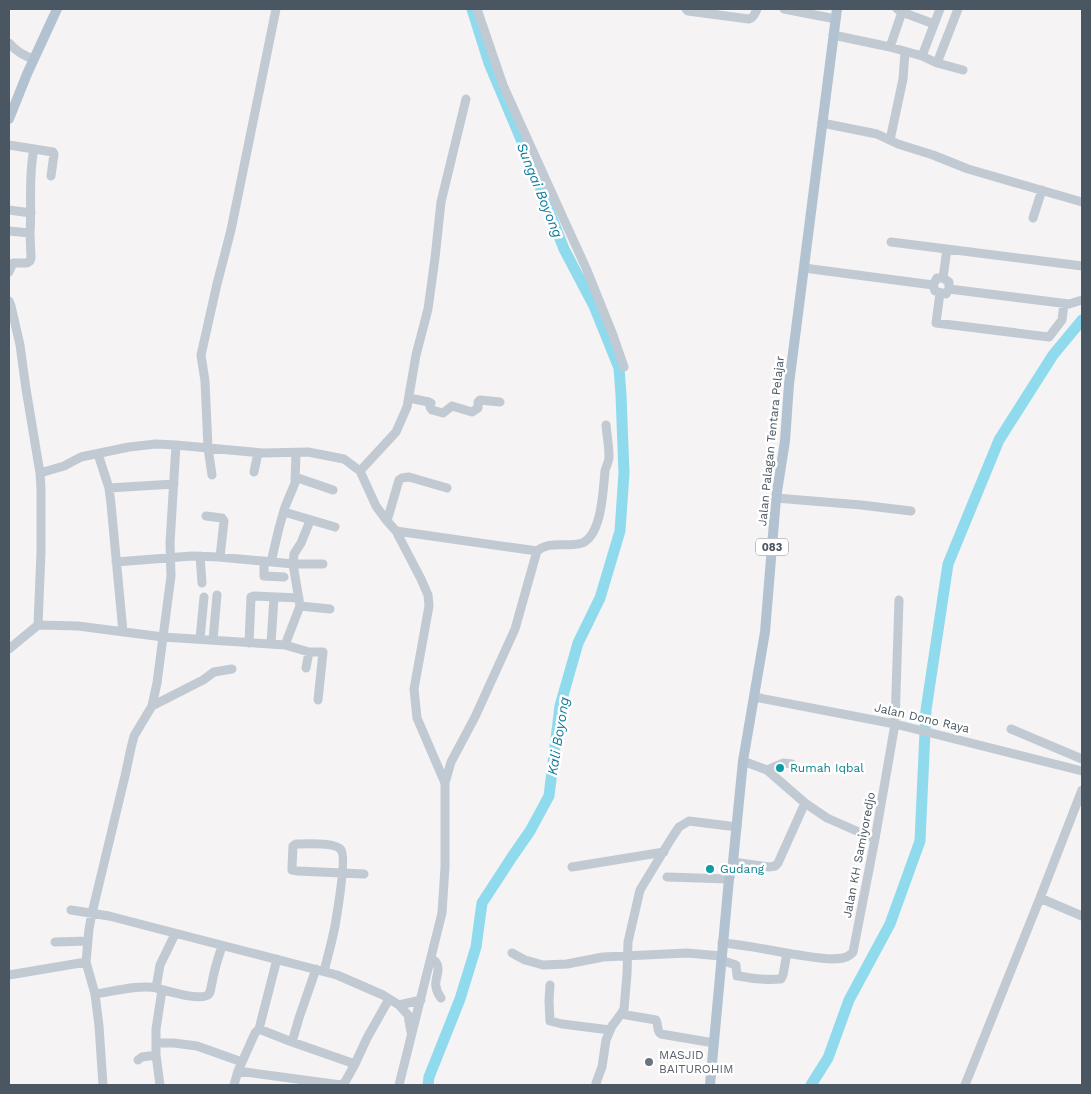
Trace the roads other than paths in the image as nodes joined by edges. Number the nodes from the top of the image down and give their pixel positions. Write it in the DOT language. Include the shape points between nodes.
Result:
graph roads {
  1 [pos="57,9"];
  2 [pos="276,9"];
  3 [pos="477,9"];
  4 [pos="686,9"];
  5 [pos="757,9"];
  6 [pos="784,9"];
  7 [pos="940,9"];
  8 [pos="958,9"];
  9 [pos="900,10"];
  10 [pos="836,14"];
  11 [pos="934,24"];
  12 [pos="833,35"];
  13 [pos="9,43"];
  14 [pos="890,47"];
  15 [pos="905,52"];
  16 [pos="922,56"];
  17 [pos="937,63"];
  18 [pos="31,66"];
  19 [pos="963,70"];
  20 [pos="466,99"];
  21 [pos="9,120"];
  22 [pos="822,123"];
  23 [pos="890,140"];
  24 [pos="9,145"];
  25 [pos="34,149"];
  26 [pos="51,176"];
  27 [pos="1042,190"];
  28 [pos="1082,202"];
  29 [pos="9,210"];
  30 [pos="31,213"];
  31 [pos="1033,218"];
  32 [pos="9,231"];
  33 [pos="30,233"];
  34 [pos="891,242"];
  35 [pos="946,249"];
  36 [pos="1082,266"];
  37 [pos="804,268"];
  38 [pos="9,272"];
  39 [pos="943,278"];
  40 [pos="933,285"];
  41 [pos="949,289"];
  42 [pos="940,293"];
  43 [pos="1082,300"];
  44 [pos="9,301"];
  45 [pos="1064,304"];
  46 [pos="624,366"];
  47 [pos="409,398"];
  48 [pos="500,402"];
  49 [pos="606,425"];
  50 [pos="176,444"];
  51 [pos="208,448"];
  52 [pos="258,453"];
  53 [pos="296,453"];
  54 [pos="98,454"];
  55 [pos="254,472"];
  56 [pos="360,472"];
  57 [pos="40,473"];
  58 [pos="212,474"];
  59 [pos="295,477"];
  60 [pos="174,484"];
  61 [pos="109,488"];
  62 [pos="447,488"];
  63 [pos="333,490"];
  64 [pos="776,498"];
  65 [pos="911,511"];
  66 [pos="284,512"];
  67 [pos="206,516"];
  68 [pos="310,520"];
  69 [pos="386,521"];
  70 [pos="335,527"];
  71 [pos="396,531"];
  72 [pos="537,551"];
  73 [pos="200,556"];
  74 [pos="170,557"];
  75 [pos="220,557"];
  76 [pos="267,561"];
  77 [pos="116,562"];
  78 [pos="293,564"];
  79 [pos="323,564"];
  80 [pos="284,577"];
  81 [pos="202,583"];
  82 [pos="217,595"];
  83 [pos="204,597"];
  84 [pos="274,597"];
  85 [pos="899,600"];
  86 [pos="300,602"];
  87 [pos="330,609"];
  88 [pos="38,625"];
  89 [pos="123,632"];
  90 [pos="163,637"];
  91 [pos="200,639"];
  92 [pos="213,640"];
  93 [pos="249,643"];
  94 [pos="271,644"];
  95 [pos="285,645"];
  96 [pos="9,649"];
  97 [pos="309,652"];
  98 [pos="306,668"];
  99 [pos="232,669"];
  100 [pos="754,697"];
  101 [pos="318,700"];
  102 [pos="152,706"];
  103 [pos="895,724"];
  104 [pos="1011,729"];
  105 [pos="1082,759"];
  106 [pos="743,760"];
  107 [pos="792,764"];
  108 [pos="767,770"];
  109 [pos="1082,772"];
  110 [pos="445,783"];
  111 [pos="1082,790"];
  112 [pos="805,803"];
  113 [pos="737,827"];
  114 [pos="875,839"];
  115 [pos="664,852"];
  116 [pos="733,862"];
  117 [pos="572,867"];
  118 [pos="342,873"];
  119 [pos="364,874"];
  120 [pos="667,876"];
  121 [pos="729,879"];
  122 [pos="1040,898"];
  123 [pos="72,910"];
  124 [pos="92,913"];
  125 [pos="1082,916"];
  126 [pos="175,934"];
  127 [pos="88,941"];
  128 [pos="55,942"];
  129 [pos="722,943"];
  130 [pos="222,946"];
  131 [pos="512,953"];
  132 [pos="787,953"];
  133 [pos="627,956"];
  134 [pos="431,958"];
  135 [pos="721,958"];
  136 [pos="277,959"];
  137 [pos="86,962"];
  138 [pos="320,970"];
  139 [pos="9,975"];
  140 [pos="550,985"];
  141 [pos="159,989"];
  142 [pos="95,994"];
  143 [pos="441,998"];
  144 [pos="389,999"];
  145 [pos="420,1000"];
  146 [pos="399,1005"];
  147 [pos="622,1014"];
  148 [pos="259,1029"];
  149 [pos="610,1030"];
  150 [pos="412,1037"];
  151 [pos="292,1042"];
  152 [pos="156,1043"];
  153 [pos="714,1043"];
  154 [pos="156,1055"];
  155 [pos="138,1060"];
  156 [pos="242,1062"];
  157 [pos="355,1064"];
  158 [pos="238,1071"];
  159 [pos="282,1081"];
  160 [pos="103,1085"];
  161 [pos="160,1085"];
  162 [pos="234,1085"];
  163 [pos="399,1085"];
  164 [pos="597,1085"];
  165 [pos="710,1085"];
  166 [pos="965,1085"];
  1 -- 18 [label="main road"];
  2 -- 51 [label="street" via="231,230 201,355"];
  3 -- 46 [label="street" via="504,85 586,268"];
  4 -- 5 [label="street" via="749,19"];
  6 -- 10 [label="street"];
  7 -- 11 [label="street"];
  8 -- 17 [label="street"];
  9 -- 11 [label="street"];
  9 -- 14 [label="street"];
  10 -- 12 [label="main road, Jalan Palagan Tentara Pelajar / 083"];
  11 -- 16 [label="street"];
  12 -- 14 [label="street"];
  12 -- 22 [label="main road, Jalan Palagan Tentara Pelajar / 083"];
  13 -- 18 [label="street" via="28,57"];
  14 -- 15 [label="street"];
  15 -- 16 [label="street"];
  15 -- 23 [label="street" via="903,79"];
  16 -- 17 [label="street"];
  17 -- 19 [label="street"];
  18 -- 21 [label="main road"];
  20 -- 47 [label="street" via="441,202 428,309"];
  22 -- 23 [label="street" via="877,134"];
  22 -- 37 [label="main road, Jalan Palagan Tentara Pelajar / 083"];
  23 -- 27 [label="street" via="968,169"];
  24 -- 25 [label="street"];
  25 -- 26 [label="street" via="54,153"];
  25 -- 30 [label="street" via="30,172"];
  27 -- 28 [label="street"];
  27 -- 31 [label="street"];
  29 -- 30 [label="street"];
  30 -- 33 [label="street"];
  32 -- 33 [label="street"];
  33 -- 38 [label="street" via="30,261 13,263"];
  34 -- 35 [label="street"];
  35 -- 36 [label="street"];
  35 -- 39 [label="street"];
  37 -- 40 [label="street"];
  37 -- 64 [label="main road, Jalan Palagan Tentara Pelajar / 083"];
  39 -- 40 [label="street" via="937,278"];
  39 -- 41 [label="street" via="949,282"];
  40 -- 42 [label="street"];
  41 -- 42 [label="street" via="946,294"];
  41 -- 45 [label="street"];
  42 -- 45 [label="street" via="936,323 1049,337 1062,320"];
  43 -- 45 [label="street"];
  44 -- 57 [label="street" via="20,345"];
  47 -- 48 [label="street" via="429,402 432,410 443,413 452,406 472,412 478,408 480,400"];
  47 -- 56 [label="street" via="396,432"];
  49 -- 72 [label="street" via="610,459 605,470 602,505 590,538 575,544 542,546"];
  50 -- 51 [label="street"];
  50 -- 54 [label="street" via="129,447"];
  50 -- 60 [label="street"];
  51 -- 52 [label="street"];
  51 -- 58 [label="street"];
  52 -- 53 [label="street"];
  52 -- 55 [label="street"];
  53 -- 56 [label="street" via="344,459"];
  53 -- 59 [label="street"];
  54 -- 57 [label="street"];
  54 -- 61 [label="street"];
  56 -- 69 [label="street"];
  57 -- 88 [label="street"];
  59 -- 63 [label="street"];
  59 -- 66 [label="street"];
  60 -- 61 [label="street"];
  60 -- 74 [label="street"];
  61 -- 77 [label="street"];
  62 -- 69 [label="street" via="402,478"];
  64 -- 65 [label="street"];
  64 -- 100 [label="main road, Jalan Palagan Tentara Pelajar / 083" via="764,632"];
  66 -- 68 [label="street"];
  66 -- 76 [label="street"];
  67 -- 75 [label="street" via="224,521"];
  68 -- 70 [label="street"];
  68 -- 78 [label="street" via="294,554"];
  69 -- 71 [label="street"];
  71 -- 72 [label="street"];
  71 -- 110 [label="street" via="428,595 414,689 417,718"];
  72 -- 110 [label="street" via="515,629"];
  73 -- 74 [label="street"];
  73 -- 75 [label="street"];
  73 -- 81 [label="street"];
  74 -- 77 [label="street"];
  74 -- 90 [label="street" via="171,576"];
  75 -- 76 [label="street"];
  76 -- 78 [label="street"];
  76 -- 80 [label="street" via="264,576"];
  77 -- 89 [label="street"];
  78 -- 79 [label="street"];
  78 -- 86 [label="street"];
  82 -- 92 [label="street"];
  83 -- 91 [label="street"];
  84 -- 86 [label="street"];
  84 -- 93 [label="street" via="251,598"];
  84 -- 94 [label="street"];
  85 -- 103 [label="street, Jalan KH Samiyoredjo"];
  86 -- 87 [label="street"];
  86 -- 95 [label="street"];
  88 -- 89 [label="street"];
  88 -- 96 [label="street"];
  89 -- 90 [label="street"];
  90 -- 91 [label="street"];
  90 -- 102 [label="street"];
  91 -- 92 [label="street"];
  92 -- 93 [label="street"];
  93 -- 94 [label="street"];
  94 -- 95 [label="street"];
  95 -- 97 [label="street"];
  97 -- 98 [label="street"];
  97 -- 101 [label="street" via="323,652"];
  99 -- 102 [label="street" via="214,672"];
  100 -- 103 [label="street, Jalan Dono Raya"];
  100 -- 106 [label="main road, Jalan Palagan Tentara Pelajar / 083"];
  102 -- 124 [label="street" via="134,736"];
  103 -- 109 [label="street, Jalan Dono Raya"];
  103 -- 114 [label="street, Jalan KH Samiyoredjo"];
  104 -- 105 [label="street"];
  106 -- 108 [label="street"];
  106 -- 113 [label="main road, Jalan Palagan Tentara Pelajar / 083"];
  107 -- 108 [label="street" via="782,763"];
  108 -- 112 [label="street"];
  110 -- 134 [label="street" via="442,913"];
  111 -- 122 [label="street"];
  112 -- 114 [label="street" via="827,818"];
  112 -- 116 [label="street" via="776,866"];
  113 -- 115 [label="street" via="690,821 680,827"];
  113 -- 116 [label="main road, Jalan Palagan Tentara Pelajar / 083"];
  114 -- 132 [label="street, Jalan KH Samiyoredjo" via="850,956 837,959"];
  115 -- 117 [label="street"];
  115 -- 133 [label="street" via="640,890"];
  116 -- 121 [label="main road, Jalan Palagan Tentara Pelajar / 083"];
  118 -- 118 [label="street" via="292,870 294,846 333,845 340,848"];
  118 -- 119 [label="street"];
  118 -- 138 [label="street" via="335,926"];
  120 -- 121 [label="street"];
  121 -- 129 [label="main road, Jalan Palagan Tentara Pelajar / 083"];
  122 -- 125 [label="street"];
  122 -- 166 [label="street"];
  123 -- 124 [label="street"];
  124 -- 126 [label="street"];
  124 -- 127 [label="street"];
  126 -- 130 [label="street"];
  126 -- 141 [label="street" via="160,965"];
  127 -- 128 [label="street"];
  127 -- 137 [label="street"];
  129 -- 132 [label="street, Jalan KH Samiyoredjo"];
  129 -- 135 [label="main road, Jalan Palagan Tentara Pelajar / 083"];
  130 -- 136 [label="street"];
  130 -- 141 [label="street" via="208,994 196,996"];
  131 -- 133 [label="street" via="543,965"];
  132 -- 135 [label="street" via="781,979 737,976 736,965"];
  133 -- 135 [label="street" via="687,953"];
  133 -- 147 [label="street" via="626,998"];
  134 -- 143 [label="street" via="437,964 435,986"];
  134 -- 145 [label="street"];
  135 -- 153 [label="main road, Jalan Palagan Tentara Pelajar / 083"];
  136 -- 138 [label="street"];
  136 -- 148 [label="street"];
  137 -- 139 [label="street"];
  137 -- 142 [label="street"];
  138 -- 144 [label="street"];
  138 -- 151 [label="street" via="298,1018"];
  140 -- 149 [label="street" via="550,1021"];
  141 -- 142 [label="street"];
  141 -- 152 [label="street"];
  142 -- 160 [label="street"];
  144 -- 146 [label="street"];
  144 -- 157 [label="street"];
  145 -- 146 [label="street"];
  145 -- 150 [label="street"];
  146 -- 150 [label="street" via="408,1015"];
  147 -- 149 [label="street"];
  147 -- 153 [label="street" via="656,1020 661,1034"];
  148 -- 151 [label="street"];
  148 -- 156 [label="street"];
  149 -- 164 [label="street"];
  150 -- 163 [label="street"];
  151 -- 157 [label="street"];
  152 -- 154 [label="street"];
  152 -- 156 [label="street" via="197,1046"];
  153 -- 165 [label="main road, Jalan Palagan Tentara Pelajar / 083"];
  154 -- 155 [label="street"];
  154 -- 161 [label="street"];
  156 -- 158 [label="street"];
  157 -- 159 [label="street" via="341,1085"];
  158 -- 159 [label="street"];
  158 -- 162 [label="street"];
}
